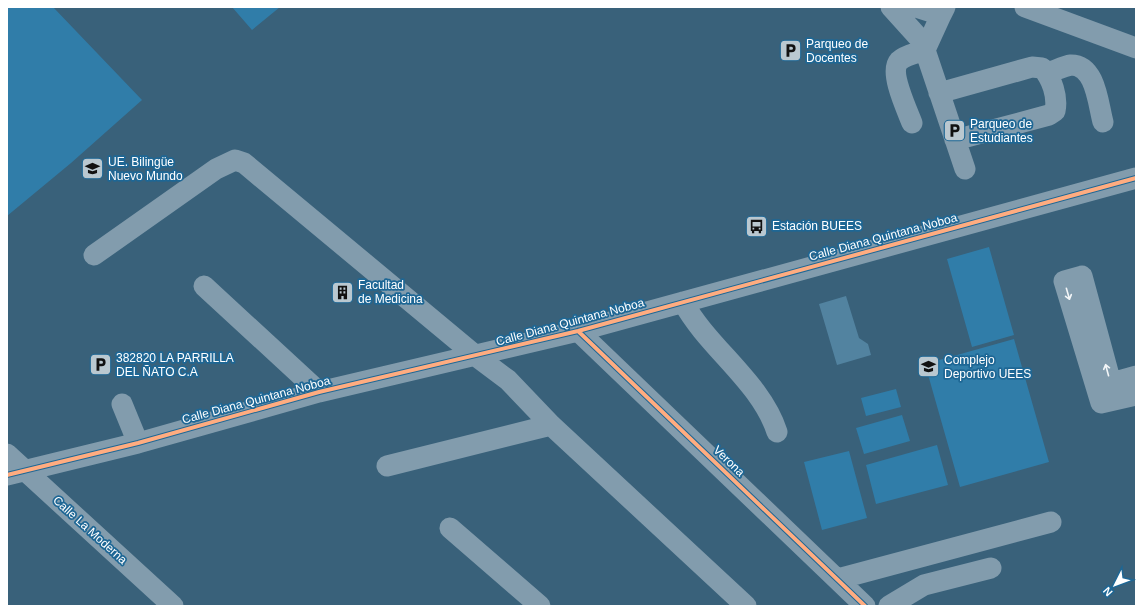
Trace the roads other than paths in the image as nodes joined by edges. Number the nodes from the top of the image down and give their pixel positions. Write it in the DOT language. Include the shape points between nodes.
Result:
graph roads {
  1 [pos="891,7"];
  2 [pos="916,7"];
  3 [pos="1026,7"];
  4 [pos="943,11"];
  5 [pos="1136,48"];
  6 [pos="925,50"];
  7 [pos="1047,73"];
  8 [pos="939,93"];
  9 [pos="1103,122"];
  10 [pos="912,123"];
  11 [pos="955,140"];
  12 [pos="965,169"];
  13 [pos="1136,178"];
  14 [pos="94,255"];
  15 [pos="204,286"];
  16 [pos="683,302"];
  17 [pos="578,331"];
  18 [pos="476,356"];
  19 [pos="1136,376"];
  20 [pos="319,392"];
  21 [pos="1136,395"];
  22 [pos="122,404"];
  23 [pos="551,425"];
  24 [pos="777,432"];
  25 [pos="138,443"];
  26 [pos="7,454"];
  27 [pos="387,466"];
  28 [pos="16,473"];
  29 [pos="1051,522"];
  30 [pos="450,528"];
  31 [pos="991,568"];
  32 [pos="838,579"];
  33 [pos="173,606"];
  34 [pos="540,606"];
  35 [pos="746,606"];
  36 [pos="865,606"];
  37 [pos="889,606"];
  1 -- 6 [label="street" via="919,38"];
  2 -- 4 [label="street"];
  3 -- 5 [label="street"];
  4 -- 6 [label="street"];
  6 -- 8 [label="street"];
  6 -- 10 [label="street" via="899,62 896,69 896,79"];
  7 -- 8 [label="street" via="1042,68 1032,67"];
  7 -- 9 [label="street" via="1070,65 1083,68 1090,76"];
  7 -- 11 [label="street" via="1051,80 1055,111 1049,115"];
  8 -- 11 [label="street"];
  11 -- 12 [label="street"];
  13 -- 16 [label="street, Calle Diana Quintana Noboa"];
  14 -- 18 [label="street" via="216,169 235,160 257,172"];
  15 -- 20 [label="street"];
  16 -- 17 [label="street, Calle Diana Quintana Noboa"];
  16 -- 24 [label="street" via="696,324 759,397 768,410"];
  17 -- 18 [label="street, Calle Diana Quintana Noboa"];
  17 -- 32 [label="street, Verona"];
  18 -- 20 [label="street, Calle Diana Quintana Noboa"];
  18 -- 23 [label="street" via="508,380"];
  19 -- 21 [label="street, one-way" via="1110,383 1082,276 1064,281 1101,403"];
  20 -- 25 [label="street, Calle Diana Quintana Noboa"];
  22 -- 25 [label="street"];
  23 -- 27 [label="street"];
  23 -- 35 [label="street"];
  25 -- 28 [label="street, Calle Diana Quintana Noboa"];
  26 -- 28 [label="street, Calle La Moderna"];
  28 -- 33 [label="street, Calle La Moderna"];
  29 -- 32 [label="street"];
  30 -- 34 [label="street"];
  31 -- 37 [label="street" via="924,585"];
  32 -- 36 [label="street, Verona"];
}
